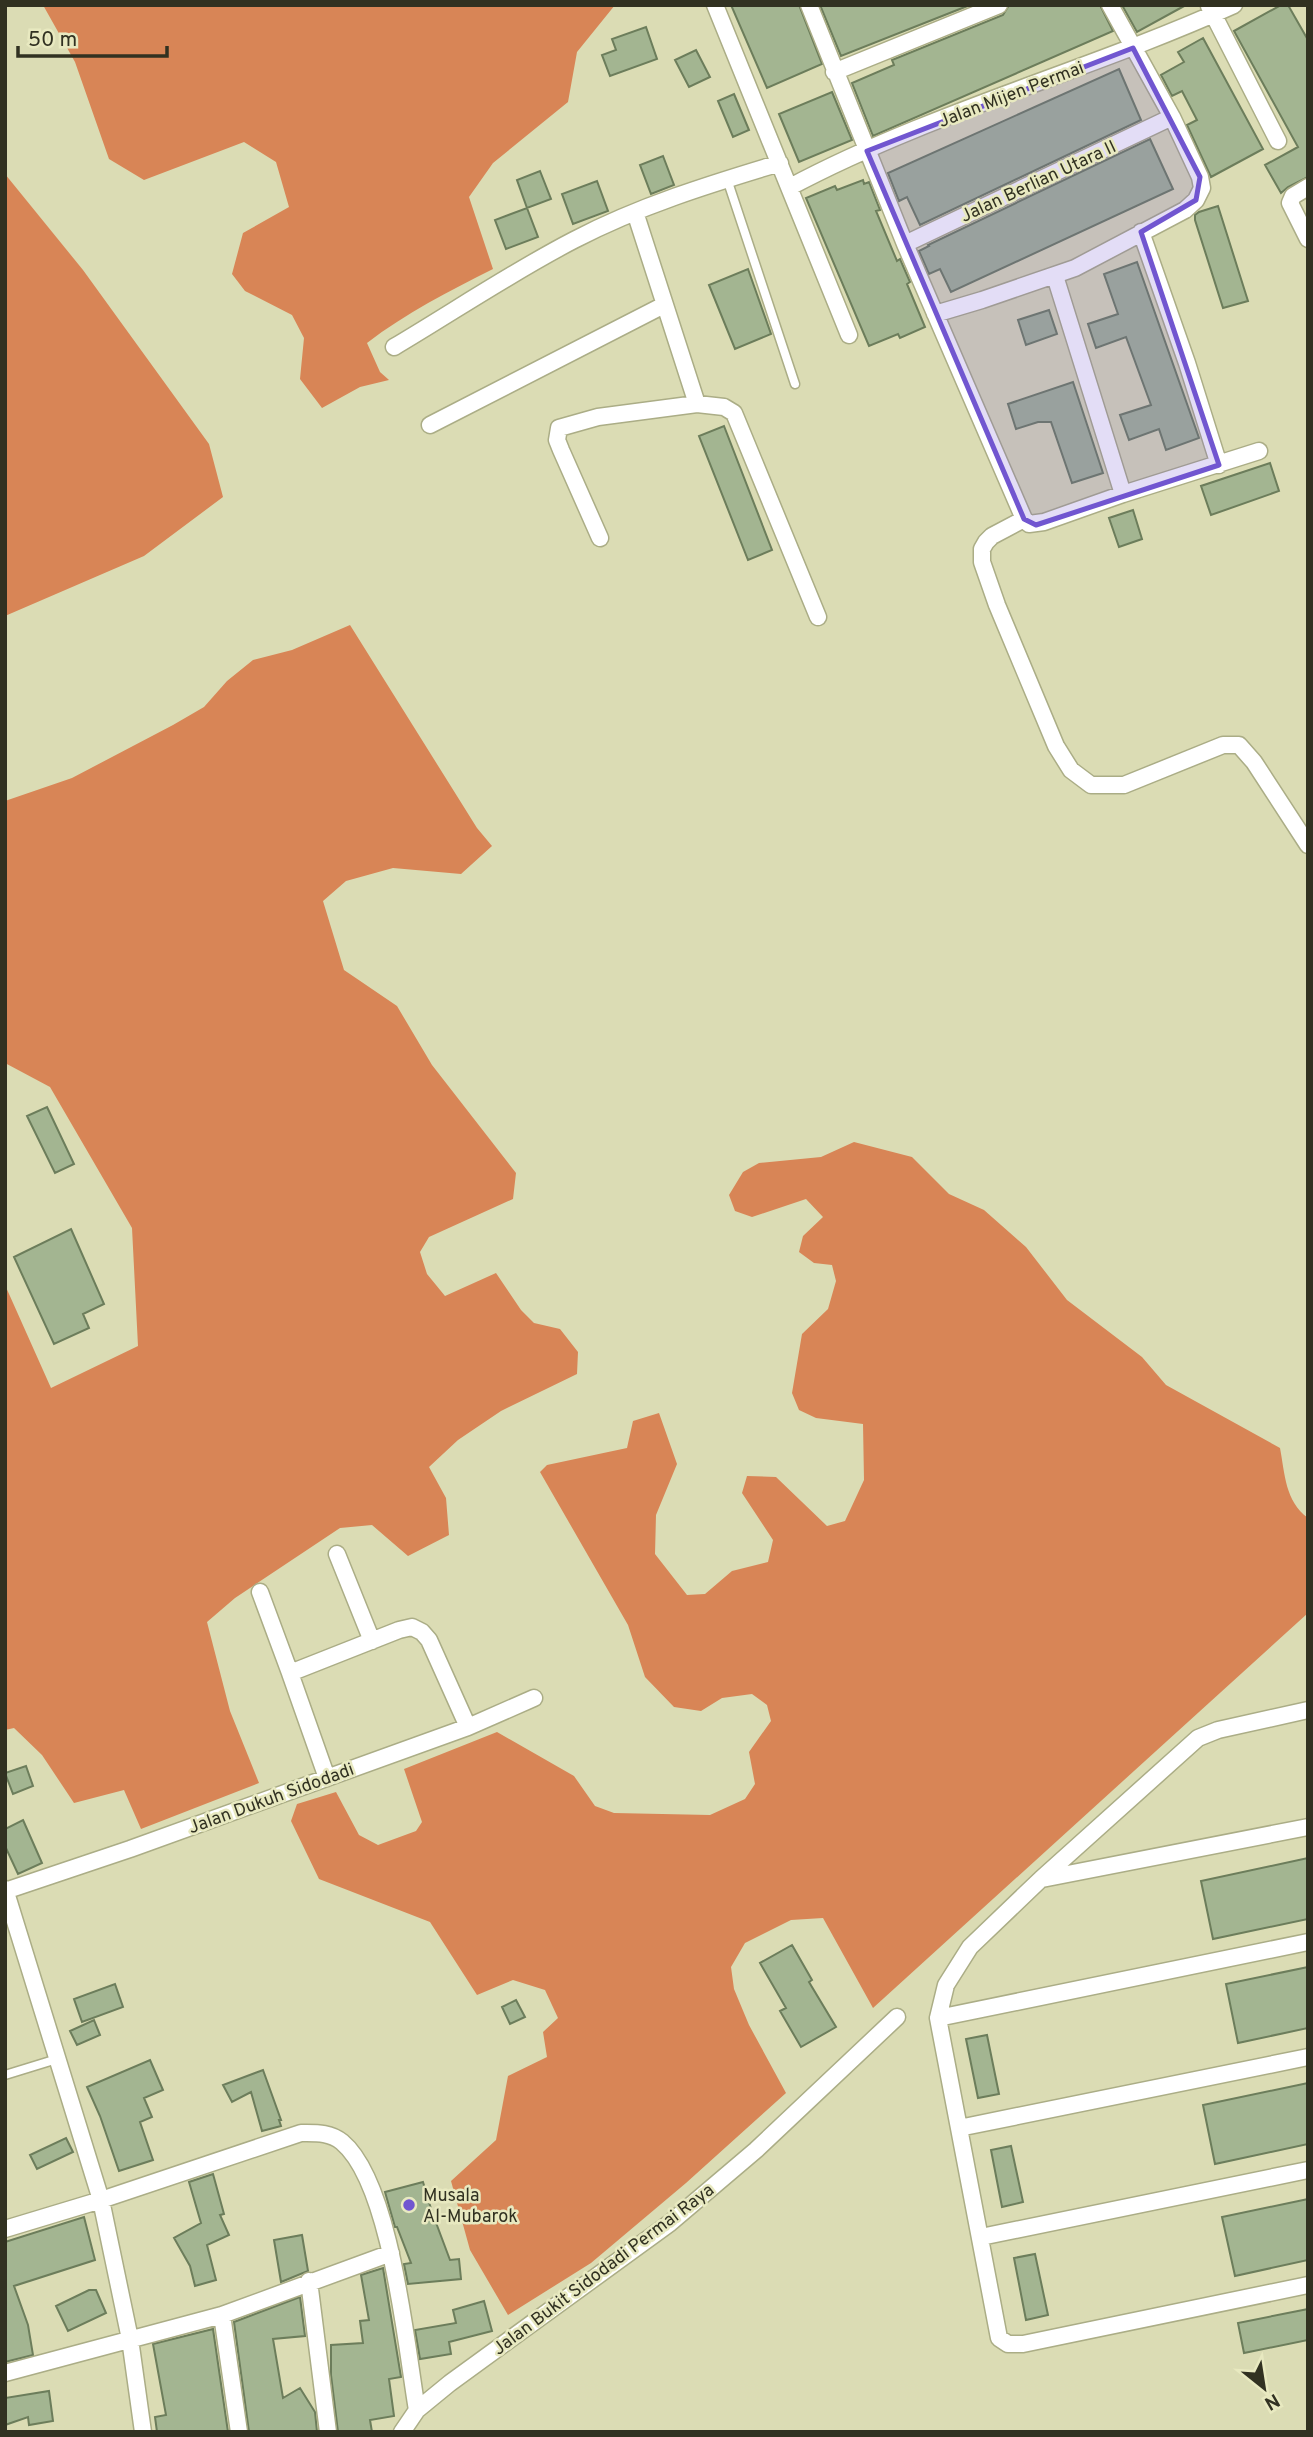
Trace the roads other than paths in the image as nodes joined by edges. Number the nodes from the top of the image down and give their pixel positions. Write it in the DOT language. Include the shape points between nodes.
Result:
graph roads {
  1 [pos="715,5"];
  2 [pos="809,5"];
  3 [pos="999,5"];
  4 [pos="1110,5"];
  5 [pos="1234,5"];
  6 [pos="1210,10"];
  7 [pos="1133,48"];
  8 [pos="834,72"];
  9 [pos="1171,117"];
  10 [pos="1278,141"];
  11 [pos="867,151"];
  12 [pos="780,163"];
  13 [pos="727,179"];
  14 [pos="790,187"];
  15 [pos="1308,187"];
  16 [pos="635,212"];
  17 [pos="1142,232"];
  18 [pos="1308,240"];
  19 [pos="905,244"];
  20 [pos="1055,276"];
  21 [pos="664,305"];
  22 [pos="935,314"];
  23 [pos="849,335"];
  24 [pos="394,347"];
  25 [pos="795,384"];
  26 [pos="697,404"];
  27 [pos="430,425"];
  28 [pos="1259,451"];
  29 [pos="1219,465"];
  30 [pos="1123,494"];
  31 [pos="1024,519"];
  32 [pos="600,538"];
  33 [pos="818,617"];
  34 [pos="1308,845"];
  35 [pos="337,1553"];
  36 [pos="260,1592"];
  37 [pos="372,1641"];
  38 [pos="290,1673"];
  39 [pos="534,1698"];
  40 [pos="1308,1710"];
  41 [pos="468,1727"];
  42 [pos="327,1778"];
  43 [pos="1308,1827"];
  44 [pos="1041,1879"];
  45 [pos="5,1890"];
  46 [pos="1308,1942"];
  47 [pos="897,2017"];
  48 [pos="938,2018"];
  49 [pos="1308,2057"];
  50 [pos="57,2059"];
  51 [pos="5,2075"];
  52 [pos="959,2128"];
  53 [pos="1308,2170"];
  54 [pos="101,2200"];
  55 [pos="5,2229"];
  56 [pos="981,2237"];
  57 [pos="391,2253"];
  58 [pos="309,2281"];
  59 [pos="1308,2285"];
  60 [pos="222,2315"];
  61 [pos="130,2339"];
  62 [pos="5,2373"];
  63 [pos="417,2410"];
  64 [pos="143,2432"];
  65 [pos="239,2432"];
  66 [pos="328,2432"];
  67 [pos="401,2432"];
  1 -- 12 [label="street"];
  2 -- 8 [label="street"];
  3 -- 8 [label="street"];
  4 -- 7 [label="street"];
  5 -- 6 [label="street, Jalan Mijen Permai"];
  6 -- 7 [label="street, Jalan Mijen Permai"];
  6 -- 10 [label="street"];
  7 -- 9 [label="street"];
  7 -- 11 [label="street, Jalan Mijen Permai"];
  8 -- 11 [label="street"];
  9 -- 17 [label="street" via="1202,188 1185,210"];
  9 -- 19 [label="street, Jalan Berlian Utara II"];
  11 -- 14 [label="street, Jalan Mijen Permai"];
  11 -- 19 [label="street"];
  12 -- 13 [label="street"];
  12 -- 14 [label="street"];
  13 -- 16 [label="street"];
  13 -- 25 [label="lane"];
  14 -- 23 [label="street"];
  15 -- 18 [label="street" via="1297,192 1290,203"];
  16 -- 21 [label="street"];
  16 -- 24 [label="street" via="573,240"];
  17 -- 20 [label="street"];
  17 -- 29 [label="street"];
  19 -- 22 [label="street"];
  20 -- 22 [label="street"];
  20 -- 30 [label="street"];
  21 -- 26 [label="street"];
  21 -- 27 [label="street"];
  22 -- 31 [label="street"];
  26 -- 32 [label="street" via="597,417 559,428 557,440"];
  26 -- 33 [label="street" via="734,413"];
  28 -- 29 [label="street"];
  29 -- 30 [label="street"];
  30 -- 31 [label="street" via="1036,525"];
  31 -- 34 [label="street" via="992,536 982,549 982,562 1056,746 1071,770 1091,785 1124,785 1233,744 1254,762"];
  35 -- 37 [label="street"];
  36 -- 38 [label="street"];
  37 -- 38 [label="street"];
  37 -- 41 [label="street" via="412,1627 422,1632"];
  38 -- 42 [label="street"];
  39 -- 41 [label="street, Jalan Dukuh Sidodadi"];
  40 -- 44 [label="street" via="1198,1738"];
  41 -- 42 [label="street, Jalan Dukuh Sidodadi"];
  42 -- 45 [label="street, Jalan Dukuh Sidodadi"];
  43 -- 44 [label="street"];
  44 -- 48 [label="street" via="970,1947 946,1985"];
  45 -- 50 [label="street, Jalan Dukuh Sidodadi"];
  46 -- 48 [label="street"];
  47 -- 63 [label="street, Jalan Bukit Sidodadi Permai Raya" via="756,2150 670,2223"];
  48 -- 52 [label="street"];
  49 -- 52 [label="street"];
  50 -- 51 [label="lane"];
  50 -- 54 [label="street, Jalan Dukuh Sidodadi"];
  52 -- 56 [label="street"];
  53 -- 56 [label="street"];
  54 -- 55 [label="street"];
  54 -- 57 [label="street" via="301,2133 330,2135 344,2143 367,2176"];
  54 -- 61 [label="street"];
  56 -- 59 [label="street" via="999,2338 1008,2344"];
  57 -- 58 [label="street"];
  57 -- 63 [label="street"];
  58 -- 60 [label="street"];
  58 -- 66 [label="street"];
  60 -- 61 [label="street"];
  60 -- 65 [label="street"];
  61 -- 62 [label="street"];
  61 -- 64 [label="street"];
  63 -- 67 [label="street, Jalan Bukit Sidodadi Permai Raya"];
}
